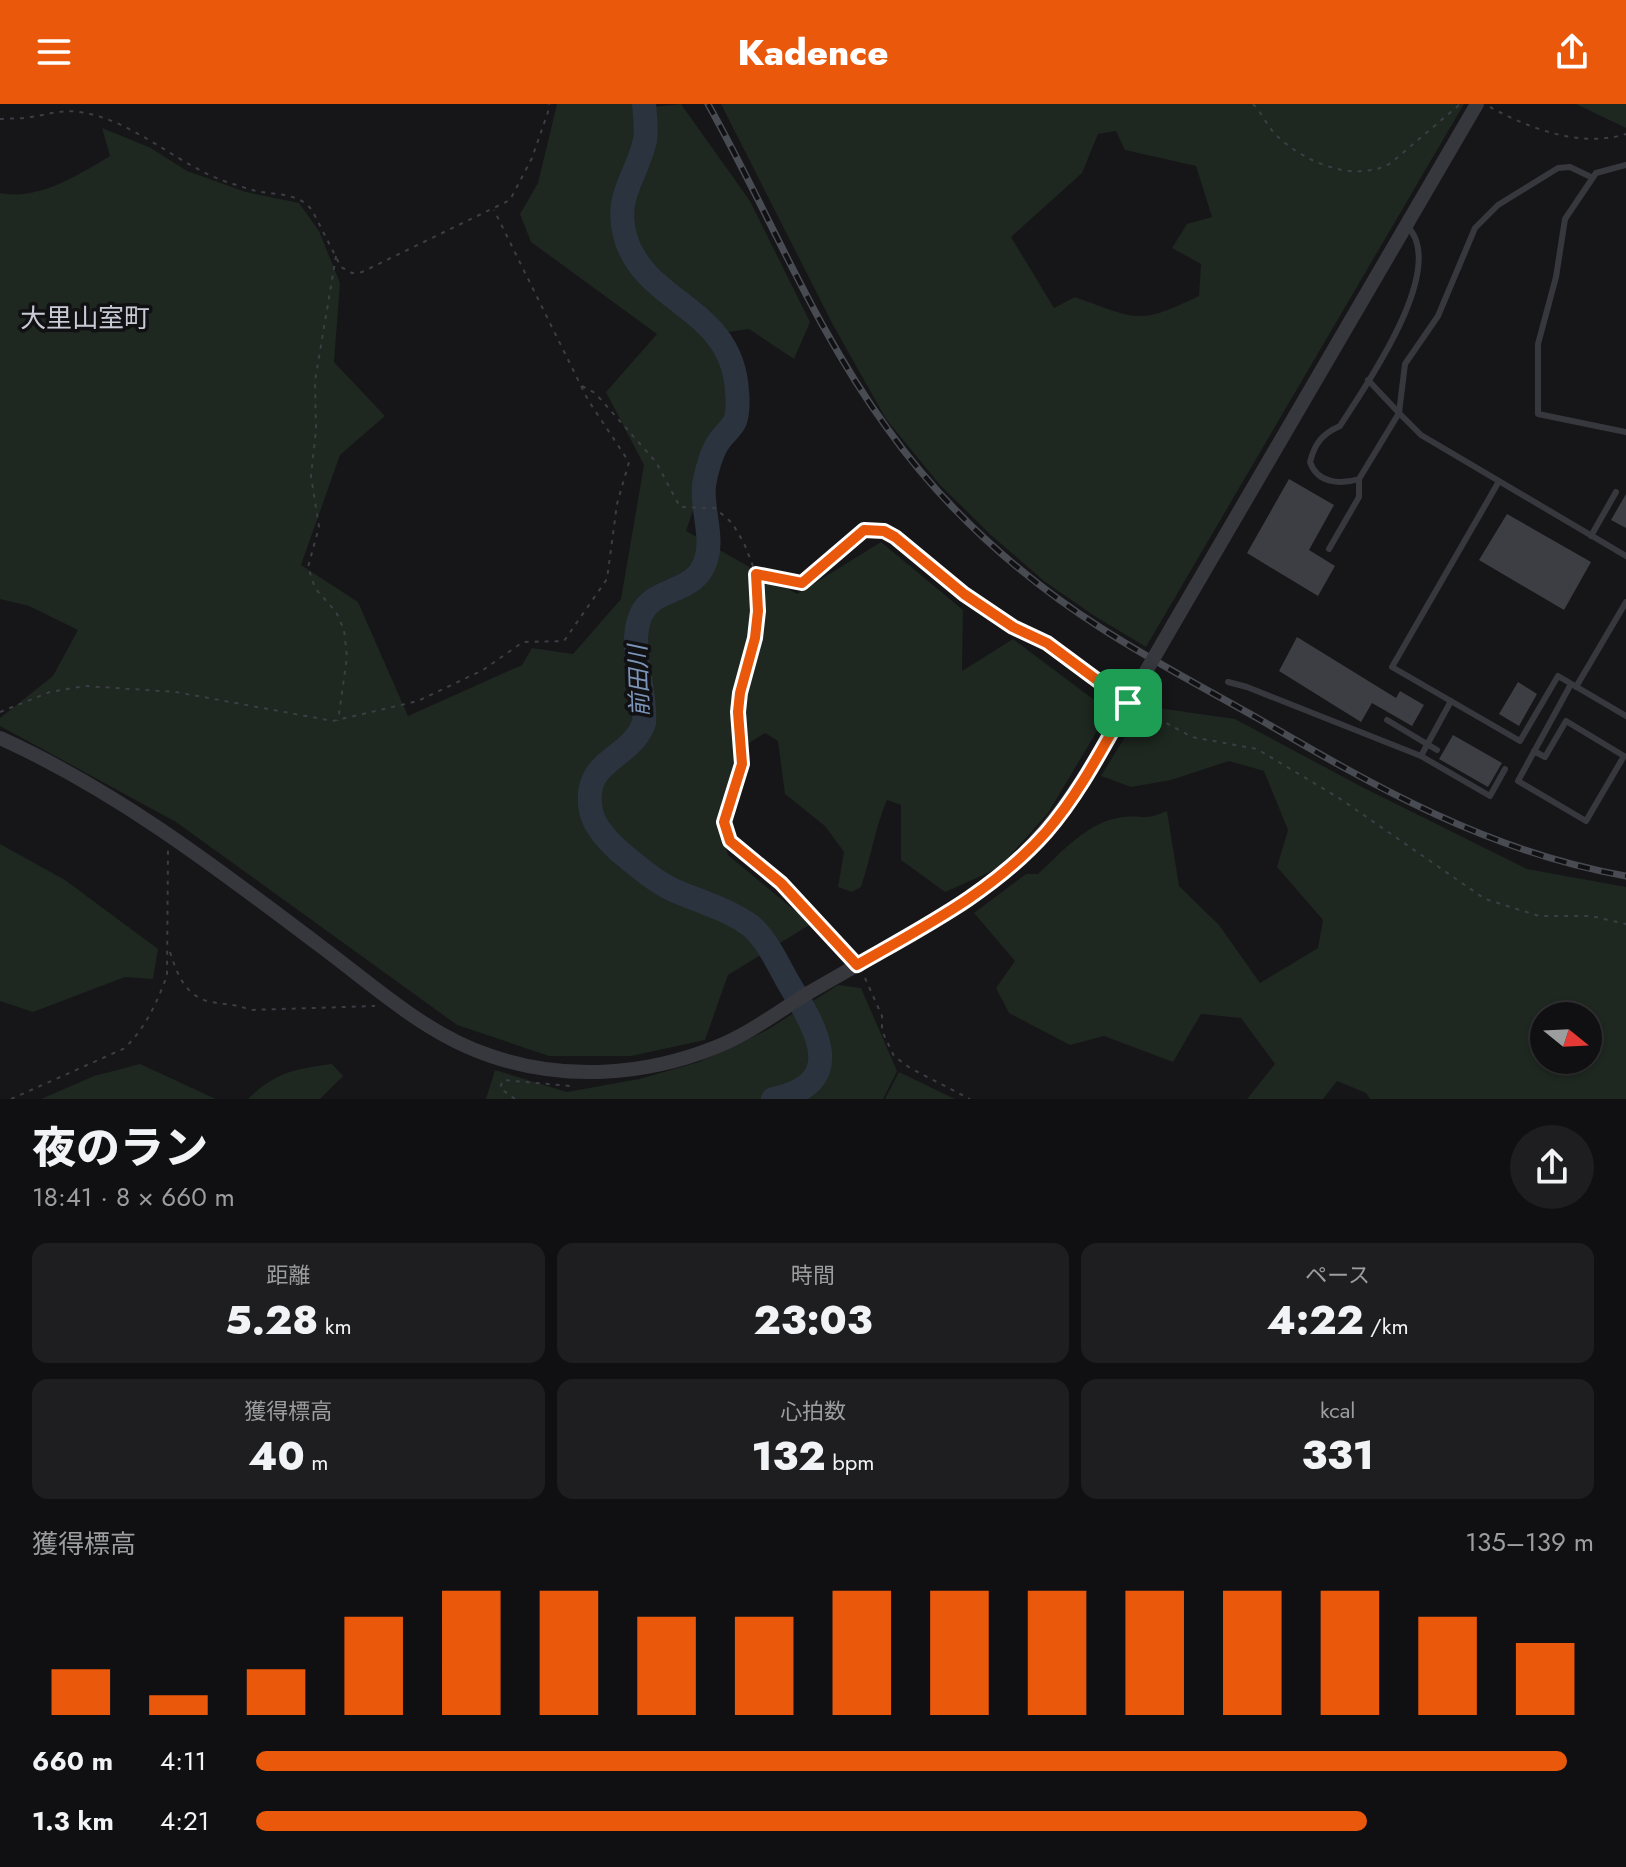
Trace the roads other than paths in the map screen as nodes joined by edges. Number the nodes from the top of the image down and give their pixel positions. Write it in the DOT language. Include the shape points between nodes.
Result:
graph roads {
  1 [pos="1477,104"];
  2 [pos="1626,165"];
  3 [pos="1591,177"];
  4 [pos="1406,225"];
  5 [pos="1368,380"];
  6 [pos="1399,413"];
  7 [pos="1626,432"];
  8 [pos="1359,479"];
  9 [pos="1498,483"];
  10 [pos="1616,492"];
  11 [pos="1591,536"];
  12 [pos="1329,549"];
  13 [pos="1626,556"];
  14 [pos="1626,602"];
  15 [pos="1228,682"];
  16 [pos="1573,686"];
  17 [pos="1451,701"];
  18 [pos="1626,716"];
  19 [pos="1387,720"];
  20 [pos="0,738"];
  21 [pos="1427,744"];
  22 [pos="1437,750"];
  23 [pos="1534,751"];
  24 [pos="1421,756"];
  25 [pos="1505,769"];
  1 -- 4 [label="street"];
  2 -- 3 [label="lane"];
  3 -- 6 [label="lane" via="1570,167 1558,168 1498,205 1475,228 1438,316 1405,364"];
  3 -- 7 [label="lane" via="1565,219 1538,344 1538,414"];
  4 -- 5 [label="lane" via="1418,251 1413,292 1406,315"];
  4 -- 20 [label="street, bridge" via="1061,812 1020,859 962,905 718,1046 635,1069 572,1072 539,1069 479,1052 397,1004 126,805"];
  5 -- 6 [label="lane"];
  5 -- 8 [label="lane" via="1340,426 1319,439 1310,462 1327,480"];
  6 -- 8 [label="lane"];
  6 -- 9 [label="lane" via="1421,435"];
  8 -- 12 [label="lane" via="1359,497"];
  9 -- 11 [label="lane"];
  9 -- 17 [label="lane" via="1392,667"];
  10 -- 11 [label="lane"];
  11 -- 13 [label="lane"];
  14 -- 16 [label="lane"];
  15 -- 24 [label="lane"];
  16 -- 17 [label="lane" via="1558,676 1520,741"];
  16 -- 18 [label="lane"];
  16 -- 23 [label="lane"];
  17 -- 21 [label="lane"];
  19 -- 21 [label="lane"];
  21 -- 22 [label="lane"];
  21 -- 24 [label="lane"];
  23 -- 23 [label="lane" via="1518,781 1586,821 1624,756 1566,721 1545,757"];
  24 -- 25 [label="lane" via="1490,796"];
}
